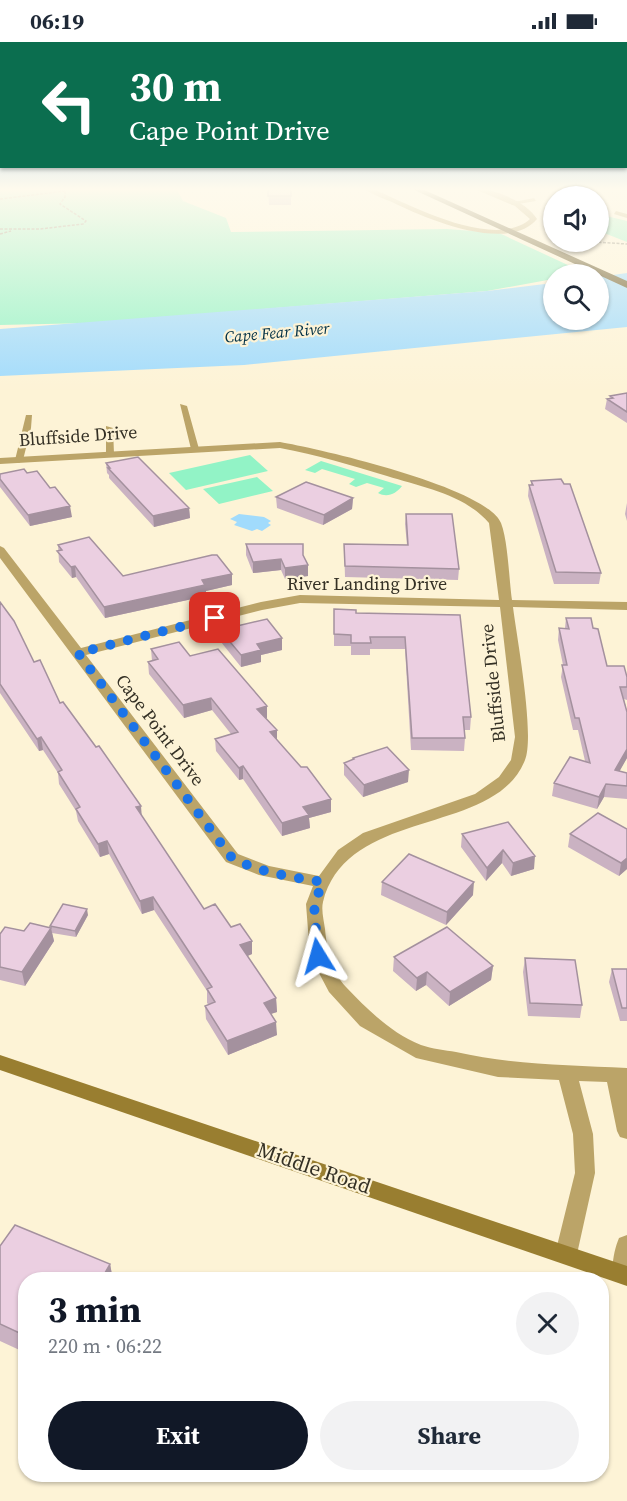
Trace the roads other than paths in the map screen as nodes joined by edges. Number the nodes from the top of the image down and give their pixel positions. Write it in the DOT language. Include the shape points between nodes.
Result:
graph roads {
  1 [pos="563,256"];
  2 [pos="582,256"];
  3 [pos="627,276"];
  4 [pos="627,285"];
  5 [pos="183,406"];
  6 [pos="29,417"];
  7 [pos="109,428"];
  8 [pos="195,449"];
  9 [pos="110,454"];
  10 [pos="19,459"];
  11 [pos="0,461"];
  12 [pos="0,550"];
  13 [pos="504,602"];
  14 [pos="627,606"];
  15 [pos="78,653"];
  16 [pos="323,882"];
  17 [pos="0,1062"];
  18 [pos="567,1072"];
  19 [pos="621,1075"];
  20 [pos="627,1131"];
  21 [pos="627,1245"];
  22 [pos="566,1254"];
  23 [pos="625,1275"];
  1 -- 4 [label="highway"];
  2 -- 3 [label="highway"];
  5 -- 8 [label="lane"];
  6 -- 10 [label="lane" via="28,437"];
  7 -- 9 [label="lane"];
  8 -- 9 [label="street, Bluffside Drive"];
  8 -- 13 [label="street, Bluffside Drive" via="262,444 296,447 454,493 479,507 495,522"];
  9 -- 10 [label="street, Bluffside Drive"];
  10 -- 11 [label="street, Bluffside Drive"];
  12 -- 15 [label="street, Cape Point Drive"];
  13 -- 14 [label="street, River Landing Drive"];
  13 -- 15 [label="street, River Landing Drive" via="300,599"];
  13 -- 16 [label="street, Bluffside Drive" via="522,737 518,760 504,780 480,797 369,837 344,854"];
  15 -- 16 [label="street, Cape Point Drive" via="232,858 277,875"];
  16 -- 18 [label="street, Bluffside Drive" via="314,904 318,956 335,987 367,1021 416,1051 498,1069"];
  17 -- 22 [label="main road, Middle Road"];
  18 -- 19 [label="street, Bluffside Drive"];
  18 -- 22 [label="street" via="582,1134 585,1173"];
  19 -- 20 [label="street"];
  21 -- 23 [label="street"];
  22 -- 23 [label="main road, Middle Road"];
}
